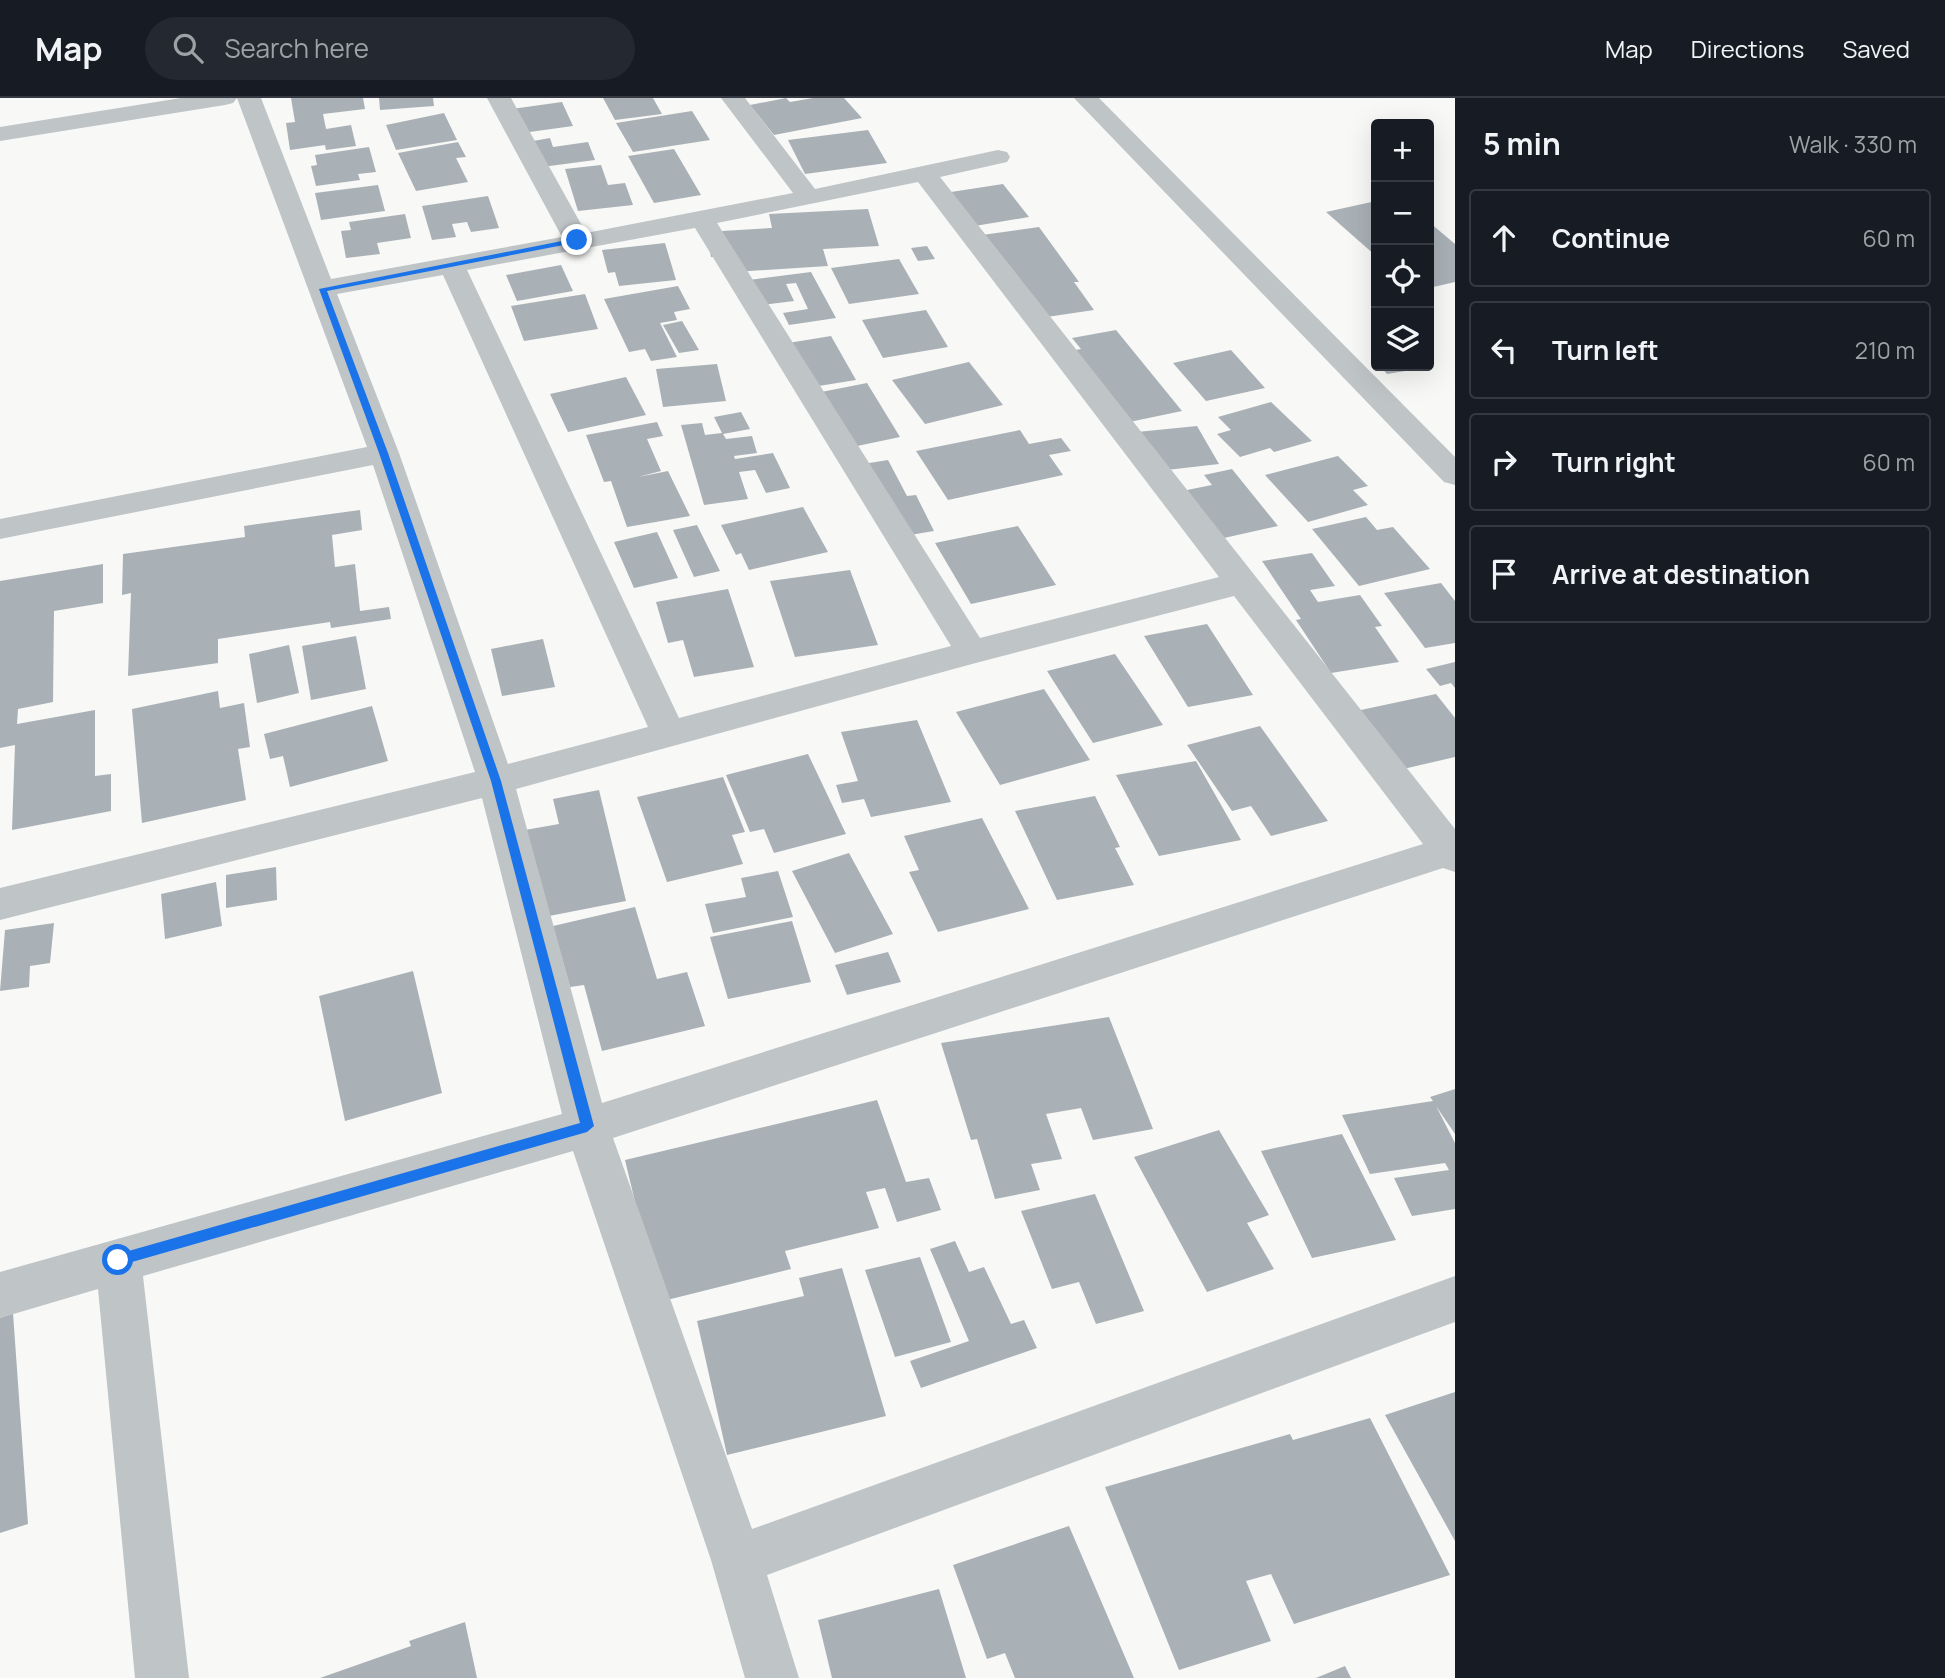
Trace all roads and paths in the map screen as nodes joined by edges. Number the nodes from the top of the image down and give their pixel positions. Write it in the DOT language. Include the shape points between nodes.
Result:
graph roads {
  1 [pos="225,98"];
  2 [pos="249,98"];
  3 [pos="499,98"];
  4 [pos="733,98"];
  5 [pos="1086,98"];
  6 [pos="0,134"];
  7 [pos="998,158"];
  8 [pos="924,174"];
  9 [pos="809,198"];
  10 [pos="702,219"];
  11 [pos="577,240"];
  12 [pos="451,264"];
  13 [pos="323,289"];
  14 [pos="384,453"];
  15 [pos="1455,475"];
  16 [pos="0,530"];
  17 [pos="1244,582"];
  18 [pos="972,652"];
  19 [pos="669,734"];
  20 [pos="496,781"];
  21 [pos="1453,852"];
  22 [pos="0,904"];
  23 [pos="587,1126"];
  24 [pos="118,1260"];
  25 [pos="0,1295"];
  26 [pos="1455,1299"];
  27 [pos="737,1560"];
  28 [pos="162,1678"];
  29 [pos="772,1678"];
  1 -- 6 [label="street" via="38,118"];
  2 -- 13 [label="street"];
  3 -- 11 [label="street"];
  4 -- 9 [label="street"];
  5 -- 15 [label="street"];
  7 -- 8 [label="street"];
  8 -- 9 [label="street"];
  8 -- 17 [label="street"];
  9 -- 10 [label="street"];
  10 -- 11 [label="street"];
  10 -- 18 [label="street"];
  11 -- 12 [label="street"];
  12 -- 13 [label="street"];
  12 -- 19 [label="street"];
  13 -- 14 [label="street"];
  14 -- 16 [label="street"];
  14 -- 20 [label="street"];
  17 -- 18 [label="street"];
  17 -- 21 [label="street"];
  18 -- 19 [label="street"];
  19 -- 20 [label="street"];
  20 -- 22 [label="street"];
  20 -- 23 [label="street"];
  21 -- 23 [label="street"];
  23 -- 24 [label="street"];
  23 -- 27 [label="street"];
  24 -- 25 [label="street"];
  24 -- 28 [label="street"];
  26 -- 27 [label="street"];
  27 -- 29 [label="street"];
}
